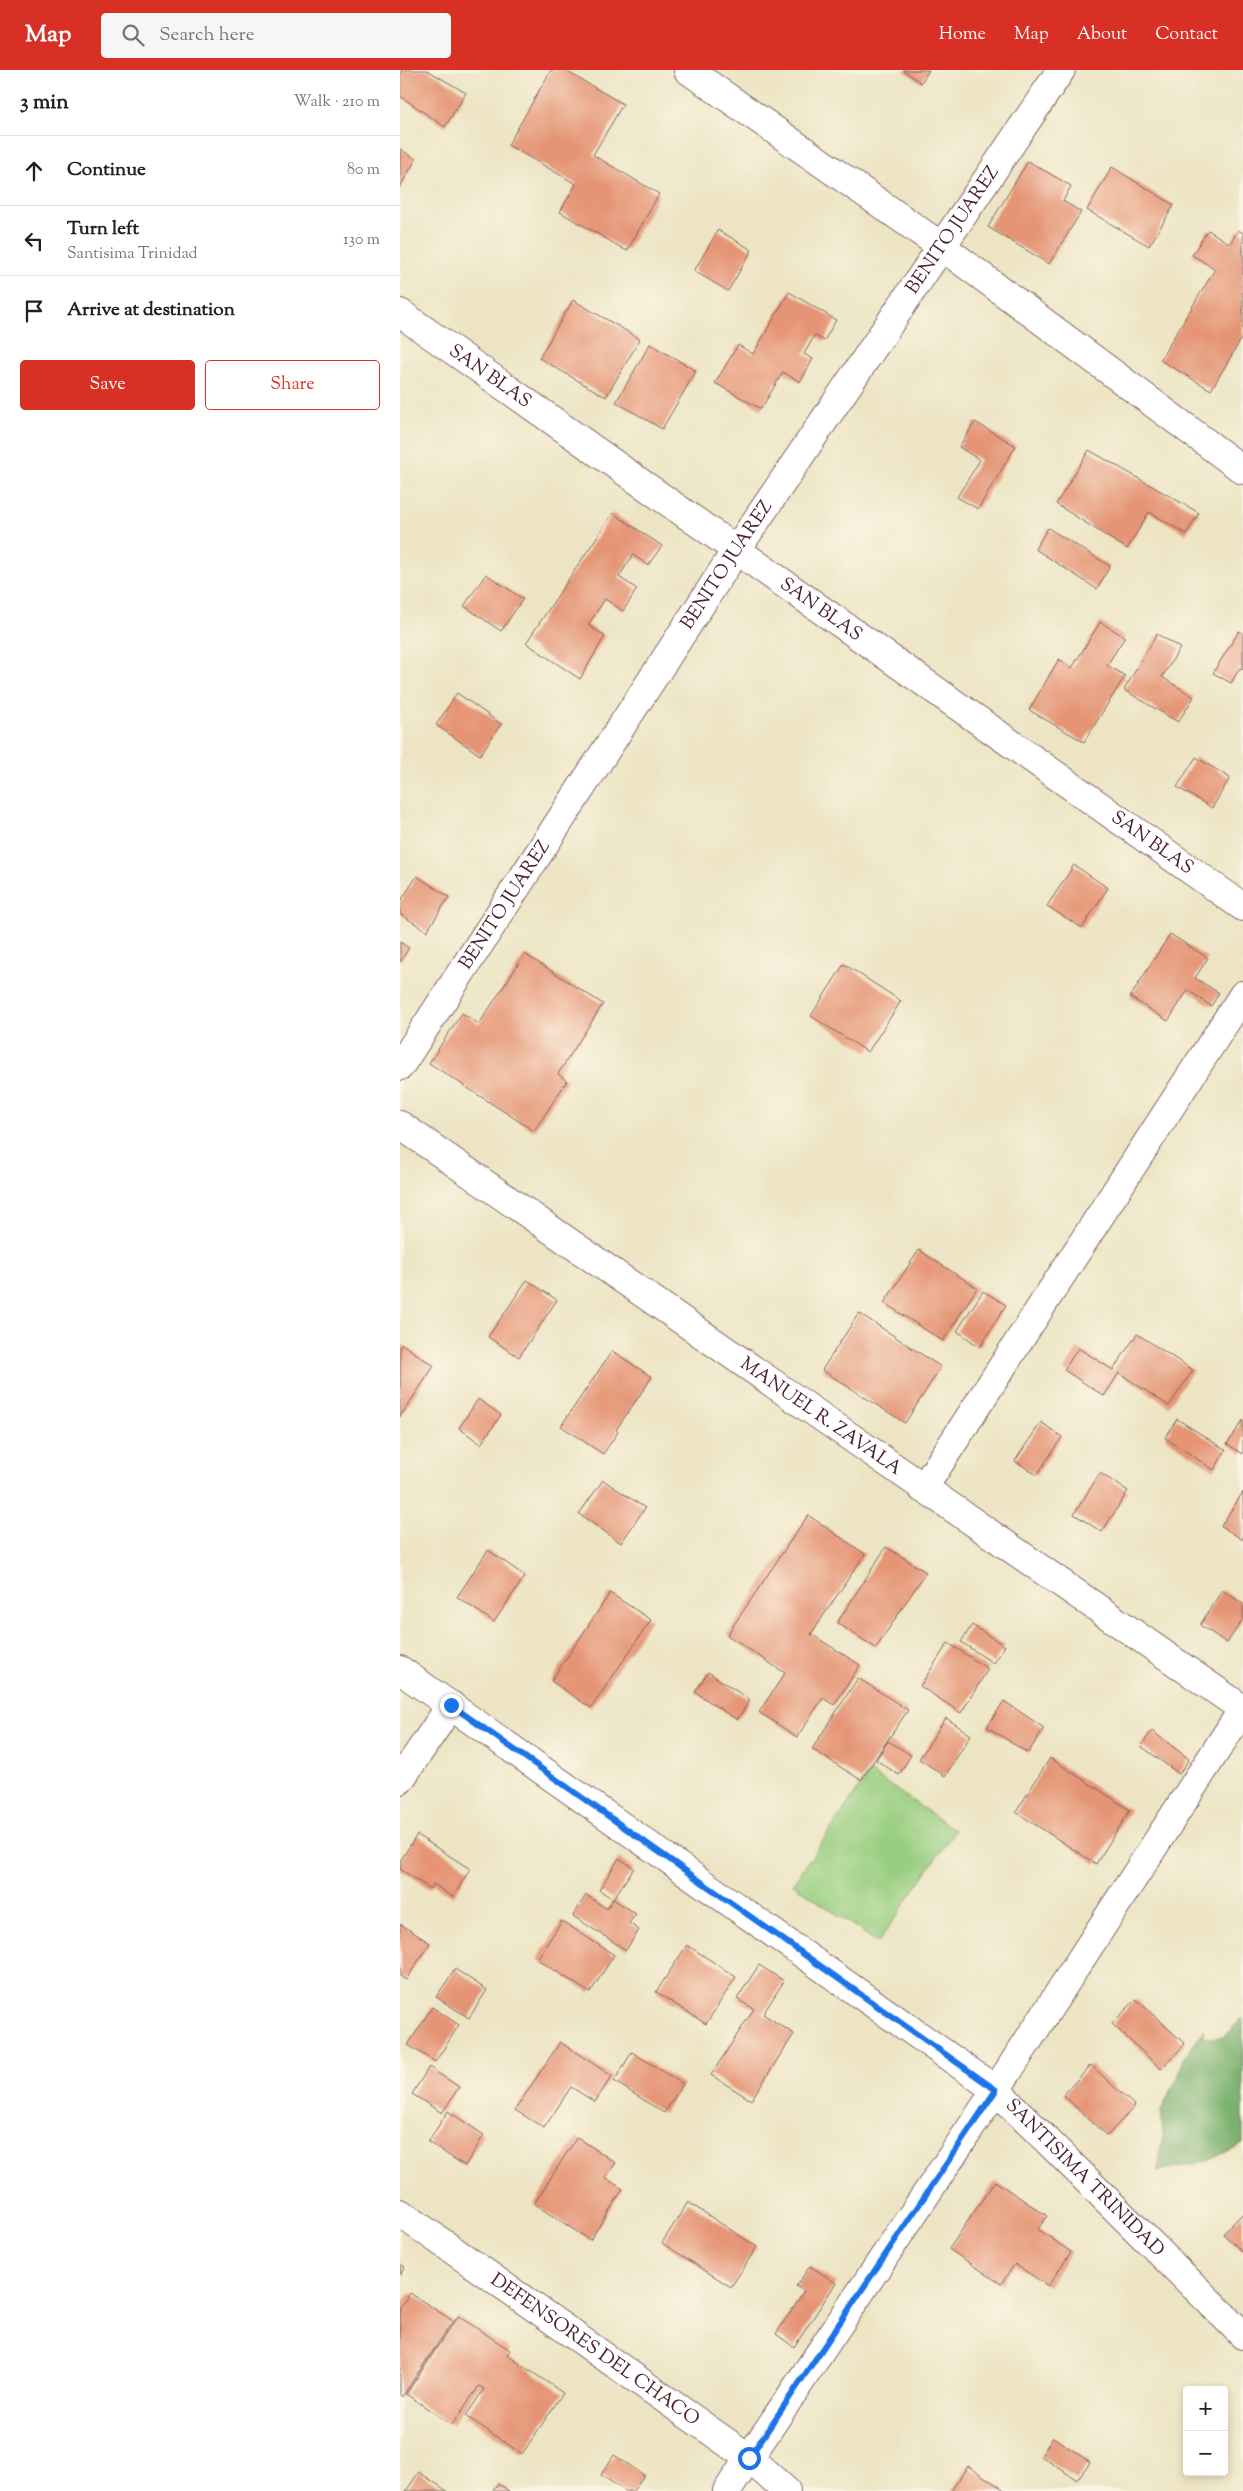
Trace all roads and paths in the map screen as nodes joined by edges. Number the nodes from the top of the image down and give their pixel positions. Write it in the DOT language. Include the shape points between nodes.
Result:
graph roads {
  1 [pos="688,70"];
  2 [pos="1061,70"];
  3 [pos="941,246"];
  4 [pos="400,313"];
  5 [pos="1243,470"];
  6 [pos="737,549"];
  7 [pos="1243,907"];
  8 [pos="1243,995"];
  9 [pos="400,1066"];
  10 [pos="400,1125"];
  11 [pos="924,1490"];
  12 [pos="400,1670"];
  13 [pos="451,1705"];
  14 [pos="1243,1709"];
  15 [pos="400,1780"];
  16 [pos="996,2090"];
  17 [pos="400,2213"];
  18 [pos="1243,2335"];
  19 [pos="749,2458"];
  20 [pos="727,2491"];
  21 [pos="786,2491"];
  1 -- 3 [label="street"];
  2 -- 3 [label="street, BENITO JUAREZ"];
  3 -- 5 [label="street"];
  3 -- 6 [label="street, BENITO JUAREZ"];
  4 -- 6 [label="street, SAN BLAS"];
  6 -- 7 [label="street, SAN BLAS"];
  6 -- 9 [label="street, BENITO JUAREZ"];
  8 -- 11 [label="street"];
  10 -- 11 [label="street, MANUEL R. ZAVALA"];
  11 -- 14 [label="street, MANUEL R. ZAVALA"];
  12 -- 13 [label="street, SANTISIMA TRINIDAD"];
  13 -- 15 [label="street"];
  13 -- 16 [label="street, SANTISIMA TRINIDAD"];
  14 -- 16 [label="street"];
  16 -- 18 [label="street, SANTISIMA TRINIDAD"];
  16 -- 19 [label="street"];
  17 -- 19 [label="street, DEFENSORES DEL CHACO"];
  19 -- 20 [label="street"];
  19 -- 21 [label="street, DEFENSORES DEL CHACO"];
}
